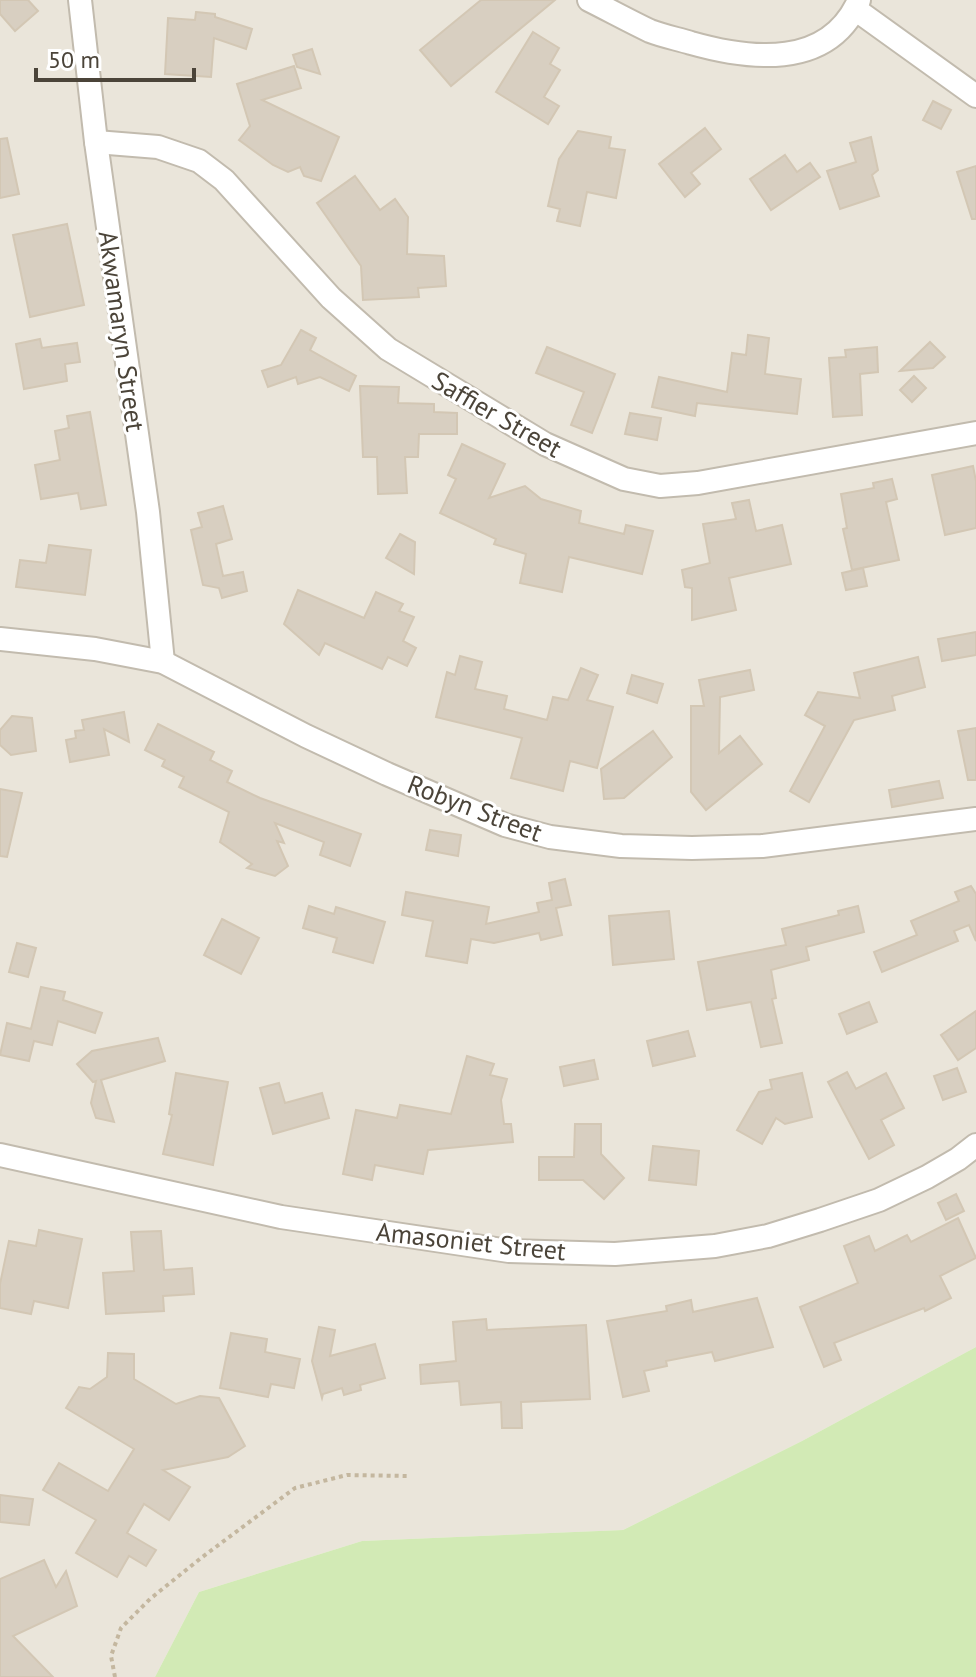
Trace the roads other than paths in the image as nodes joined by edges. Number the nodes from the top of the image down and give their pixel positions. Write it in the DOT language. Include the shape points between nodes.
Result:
graph roads {
  1 [pos="80,0"];
  2 [pos="589,0"];
  3 [pos="857,5"];
  4 [pos="976,96"];
  5 [pos="96,142"];
  6 [pos="976,433"];
  7 [pos="0,639"];
  8 [pos="163,662"];
  9 [pos="976,819"];
  10 [pos="976,1145"];
  11 [pos="0,1155"];
  1 -- 5 [label="street, Akwamaryn Street"];
  2 -- 3 [label="street" via="652,32 723,51 763,55 790,55 813,47 835,33"];
  3 -- 4 [label="street"];
  5 -- 6 [label="street, Saffier Street" via="158,147 199,161 224,180 331,298 388,349 545,444 624,479 660,486 698,483"];
  5 -- 8 [label="street, Akwamaryn Street" via="148,512"];
  7 -- 8 [label="street, Robyn Street"];
  8 -- 9 [label="street, Robyn Street" via="387,774 505,825 550,837 621,846 762,846"];
  10 -- 11 [label="street, Amasoniet Street" via="879,1200 768,1236 615,1254 509,1251 281,1217"];
}
